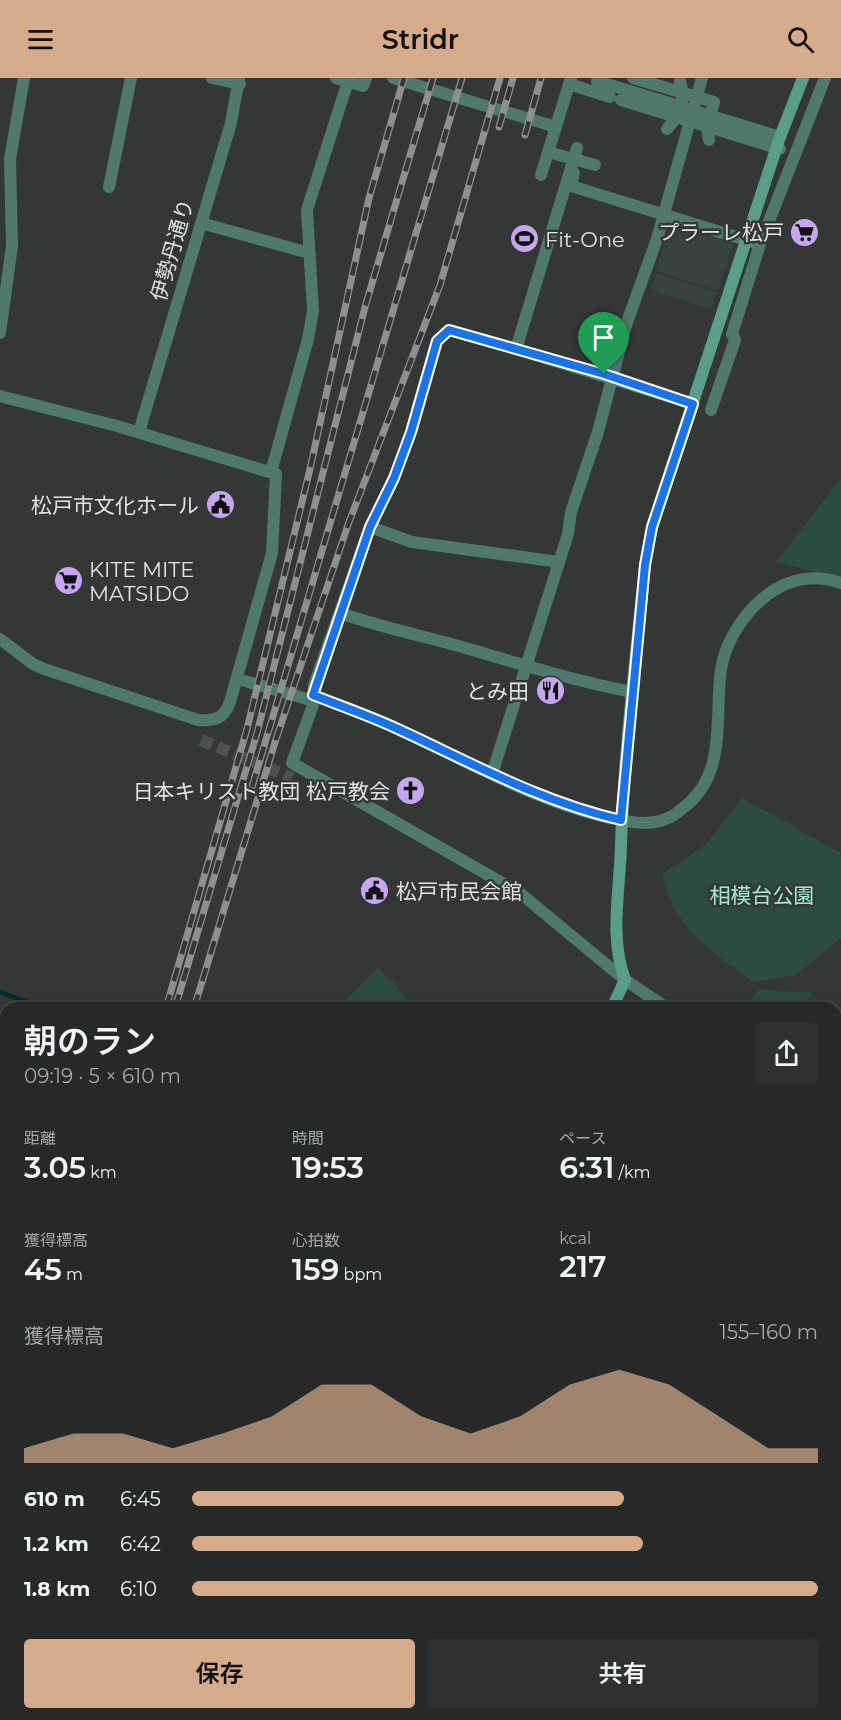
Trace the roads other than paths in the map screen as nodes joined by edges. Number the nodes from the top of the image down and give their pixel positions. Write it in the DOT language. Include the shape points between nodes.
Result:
graph roads {
  1 [pos="24,78"];
  2 [pos="131,78"];
  3 [pos="212,78"];
  4 [pos="336,78"];
  5 [pos="349,78"];
  6 [pos="366,78"];
  7 [pos="393,78"];
  8 [pos="633,78"];
  9 [pos="702,78"];
  10 [pos="803,78"];
  11 [pos="825,78"];
  12 [pos="239,81"];
  13 [pos="570,81"];
  14 [pos="680,81"];
  15 [pos="605,92"];
  16 [pos="684,93"];
  17 [pos="692,110"];
  18 [pos="677,117"];
  19 [pos="556,127"];
  20 [pos="707,127"];
  21 [pos="667,129"];
  22 [pos="709,141"];
  23 [pos="780,143"];
  24 [pos="548,152"];
  25 [pos="577,154"];
  26 [pos="595,165"];
  27 [pos="541,175"];
  28 [pos="109,187"];
  29 [pos="201,223"];
  30 [pos="760,244"];
  31 [pos="309,253"];
  32 [pos="0,333"];
  33 [pos="516,350"];
  34 [pos="612,377"];
  35 [pos="0,396"];
  36 [pos="693,404"];
  37 [pos="711,410"];
  38 [pos="139,432"];
  39 [pos="271,471"];
  40 [pos="370,527"];
  41 [pos="559,562"];
  42 [pos="841,584"];
  43 [pos="340,613"];
  44 [pos="0,639"];
  45 [pos="526,666"];
  46 [pos="245,681"];
  47 [pos="632,692"];
  48 [pos="310,697"];
  49 [pos="492,774"];
  50 [pos="621,820"];
  51 [pos="625,980"];
  52 [pos="615,1002"];
  53 [pos="658,1002"];
  1 -- 32 [label="street" via="10,159 12,246"];
  2 -- 28 [label="street"];
  3 -- 12 [label="street"];
  4 -- 6 [label="street" via="363,86"];
  5 -- 31 [label="street" via="307,210"];
  7 -- 19 [label="street"];
  8 -- 16 [label="street"];
  9 -- 17 [label="street"];
  10 -- 23 [label="street"];
  11 -- 30 [label="street"];
  12 -- 29 [label="street, 伊勢丹通り"];
  13 -- 15 [label="street"];
  13 -- 19 [label="street"];
  14 -- 16 [label="street"];
  15 -- 17 [label="street"];
  15 -- 18 [label="street"];
  16 -- 18 [label="street"];
  16 -- 20 [label="street" via="714,102"];
  17 -- 23 [label="street"];
  17 -- 34 [label="street" via="657,239"];
  18 -- 20 [label="street"];
  18 -- 21 [label="street"];
  19 -- 24 [label="street"];
  20 -- 22 [label="street"];
  20 -- 23 [label="street"];
  23 -- 36 [label="street"];
  24 -- 25 [label="street"];
  24 -- 27 [label="street"];
  25 -- 26 [label="street"];
  25 -- 30 [label="street" via="570,186"];
  25 -- 33 [label="street"];
  29 -- 31 [label="street"];
  29 -- 38 [label="street, 伊勢丹通り"];
  30 -- 37 [label="street" via="732,334 735,340"];
  31 -- 39 [label="street" via="313,311"];
  33 -- 34 [label="street"];
  33 -- 40 [label="street" via="449,330 437,341 404,450"];
  34 -- 36 [label="street"];
  34 -- 41 [label="street" via="570,512"];
  35 -- 38 [label="street"];
  36 -- 47 [label="street" via="652,527"];
  38 -- 39 [label="street"];
  39 -- 44 [label="street" via="276,474 272,553 230,702 215,721 198,720 44,669"];
  40 -- 41 [label="street" via="412,542"];
  40 -- 43 [label="street"];
  41 -- 45 [label="street"];
  42 -- 50 [label="street" via="804,578 787,582 751,609 732,638 721,668 718,747 703,788 694,800 665,819 639,824"];
  43 -- 45 [label="street"];
  43 -- 48 [label="street"];
  45 -- 47 [label="street"];
  45 -- 49 [label="street"];
  46 -- 48 [label="street"];
  47 -- 50 [label="street"];
  48 -- 49 [label="street" via="395,728"];
  48 -- 51 [label="street" via="313,705 292,763 520,893"];
  49 -- 50 [label="street" via="580,811"];
  50 -- 51 [label="street" via="617,946"];
  51 -- 52 [label="street"];
  51 -- 53 [label="street"];
}
